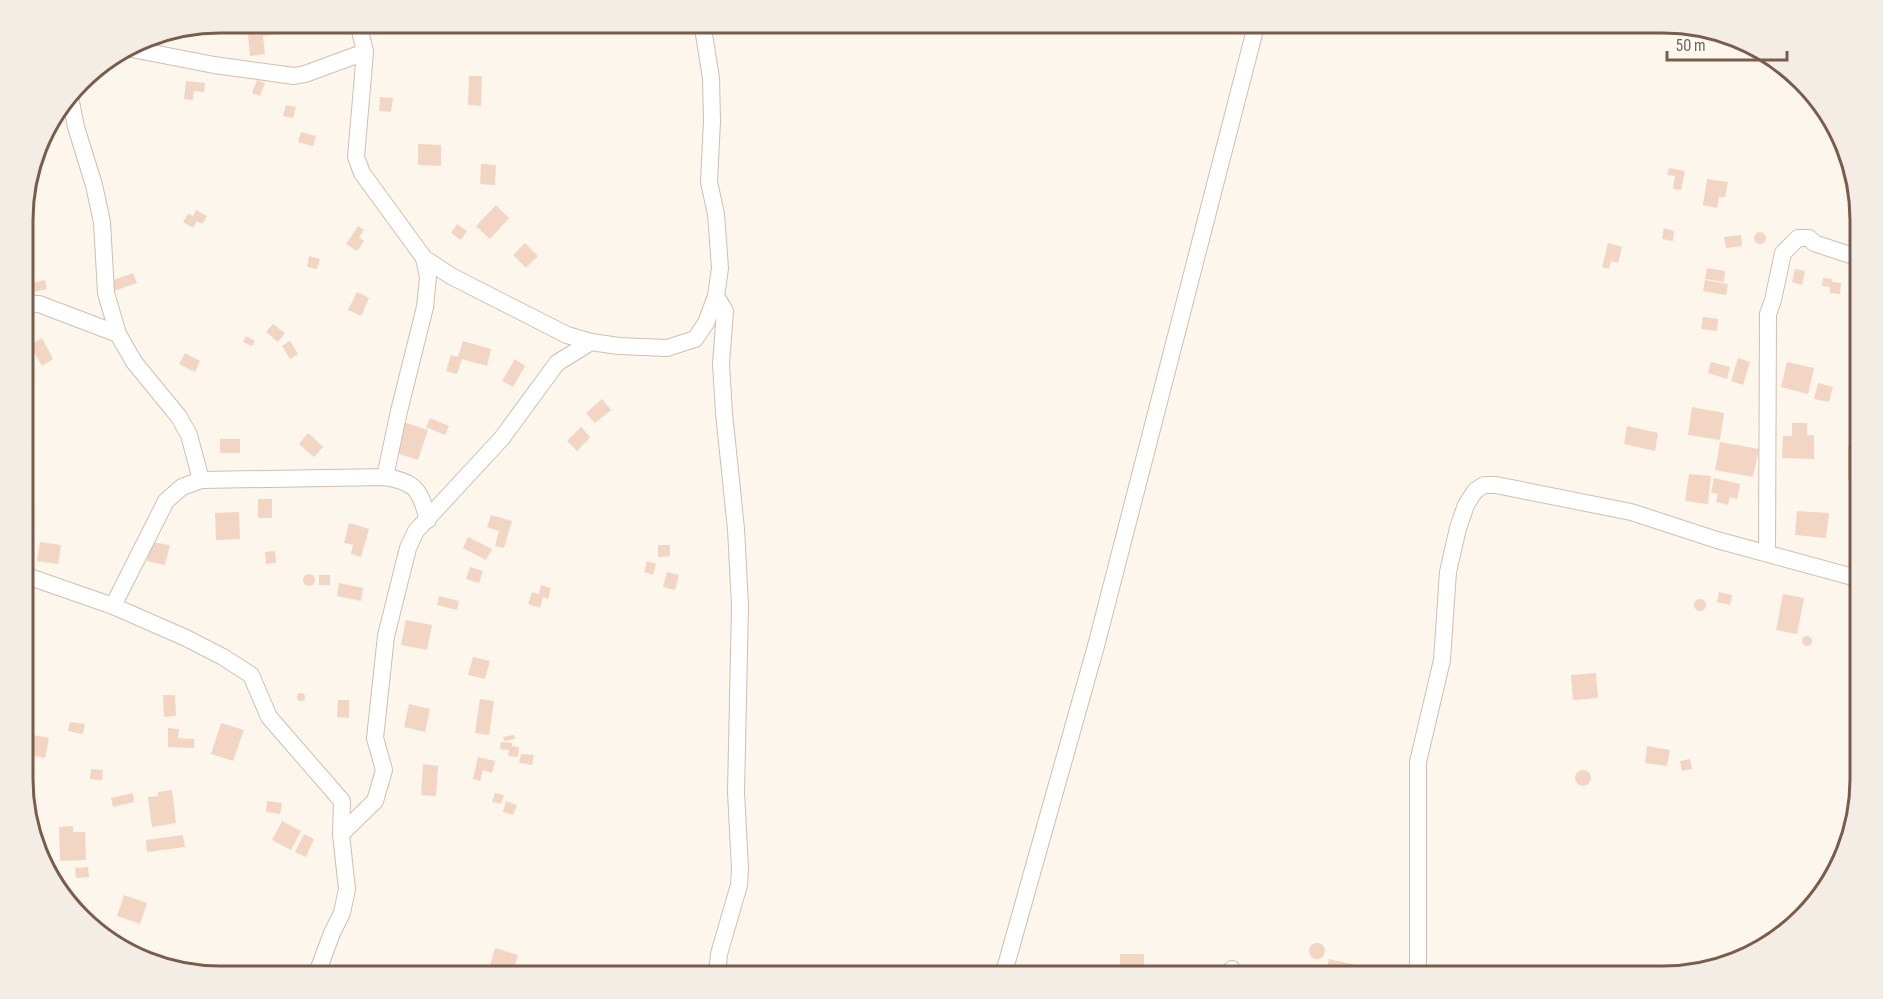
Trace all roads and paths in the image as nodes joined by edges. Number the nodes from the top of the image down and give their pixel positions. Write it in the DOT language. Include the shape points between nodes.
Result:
graph roads {
  1 [pos="361,33"];
  2 [pos="704,33"];
  3 [pos="1254,33"];
  4 [pos="141,51"];
  5 [pos="365,52"];
  6 [pos="72,106"];
  7 [pos="1850,255"];
  8 [pos="424,258"];
  9 [pos="716,296"];
  10 [pos="33,304"];
  11 [pos="552,329"];
  12 [pos="118,334"];
  13 [pos="591,342"];
  14 [pos="557,363"];
  15 [pos="385,477"];
  16 [pos="201,480"];
  17 [pos="428,520"];
  18 [pos="1767,553"];
  19 [pos="1850,576"];
  20 [pos="33,577"];
  21 [pos="113,606"];
  22 [pos="341,834"];
  23 [pos="320,966"];
  24 [pos="718,966"];
  25 [pos="1006,966"];
  26 [pos="1418,966"];
  1 -- 5 [label="street"];
  2 -- 9 [label="street" via="711,78 709,182 720,268"];
  3 -- 25 [label="street" via="1096,646"];
  4 -- 5 [label="street" via="294,76"];
  5 -- 8 [label="street" via="356,157 362,173"];
  6 -- 12 [label="street" via="102,222 106,293"];
  7 -- 18 [label="street" via="1809,238 1798,238 1783,253 1768,314"];
  8 -- 11 [label="street"];
  8 -- 15 [label="street" via="428,277 425,307"];
  9 -- 13 [label="street" via="695,339 667,348"];
  9 -- 24 [label="street" via="725,312 721,364 740,606 736,792 740,869"];
  10 -- 12 [label="street"];
  11 -- 13 [label="street"];
  11 -- 14 [label="street"];
  12 -- 16 [label="street" via="134,362 179,417 189,435"];
  13 -- 14 [label="street"];
  14 -- 17 [label="street" via="502,438"];
  15 -- 16 [label="street"];
  15 -- 17 [label="street" via="414,486"];
  16 -- 21 [label="street" via="182,487 166,501"];
  17 -- 22 [label="street" via="416,531 408,548 386,636 375,738 384,770 375,801"];
  18 -- 19 [label="street"];
  18 -- 26 [label="street" via="1586,501 1496,485 1484,485 1475,491 1458,528 1448,572 1442,660 1419,762"];
  20 -- 21 [label="street"];
  21 -- 22 [label="street" via="195,643 251,675 269,717 342,801"];
  22 -- 23 [label="street" via="347,889 342,913"];
}
